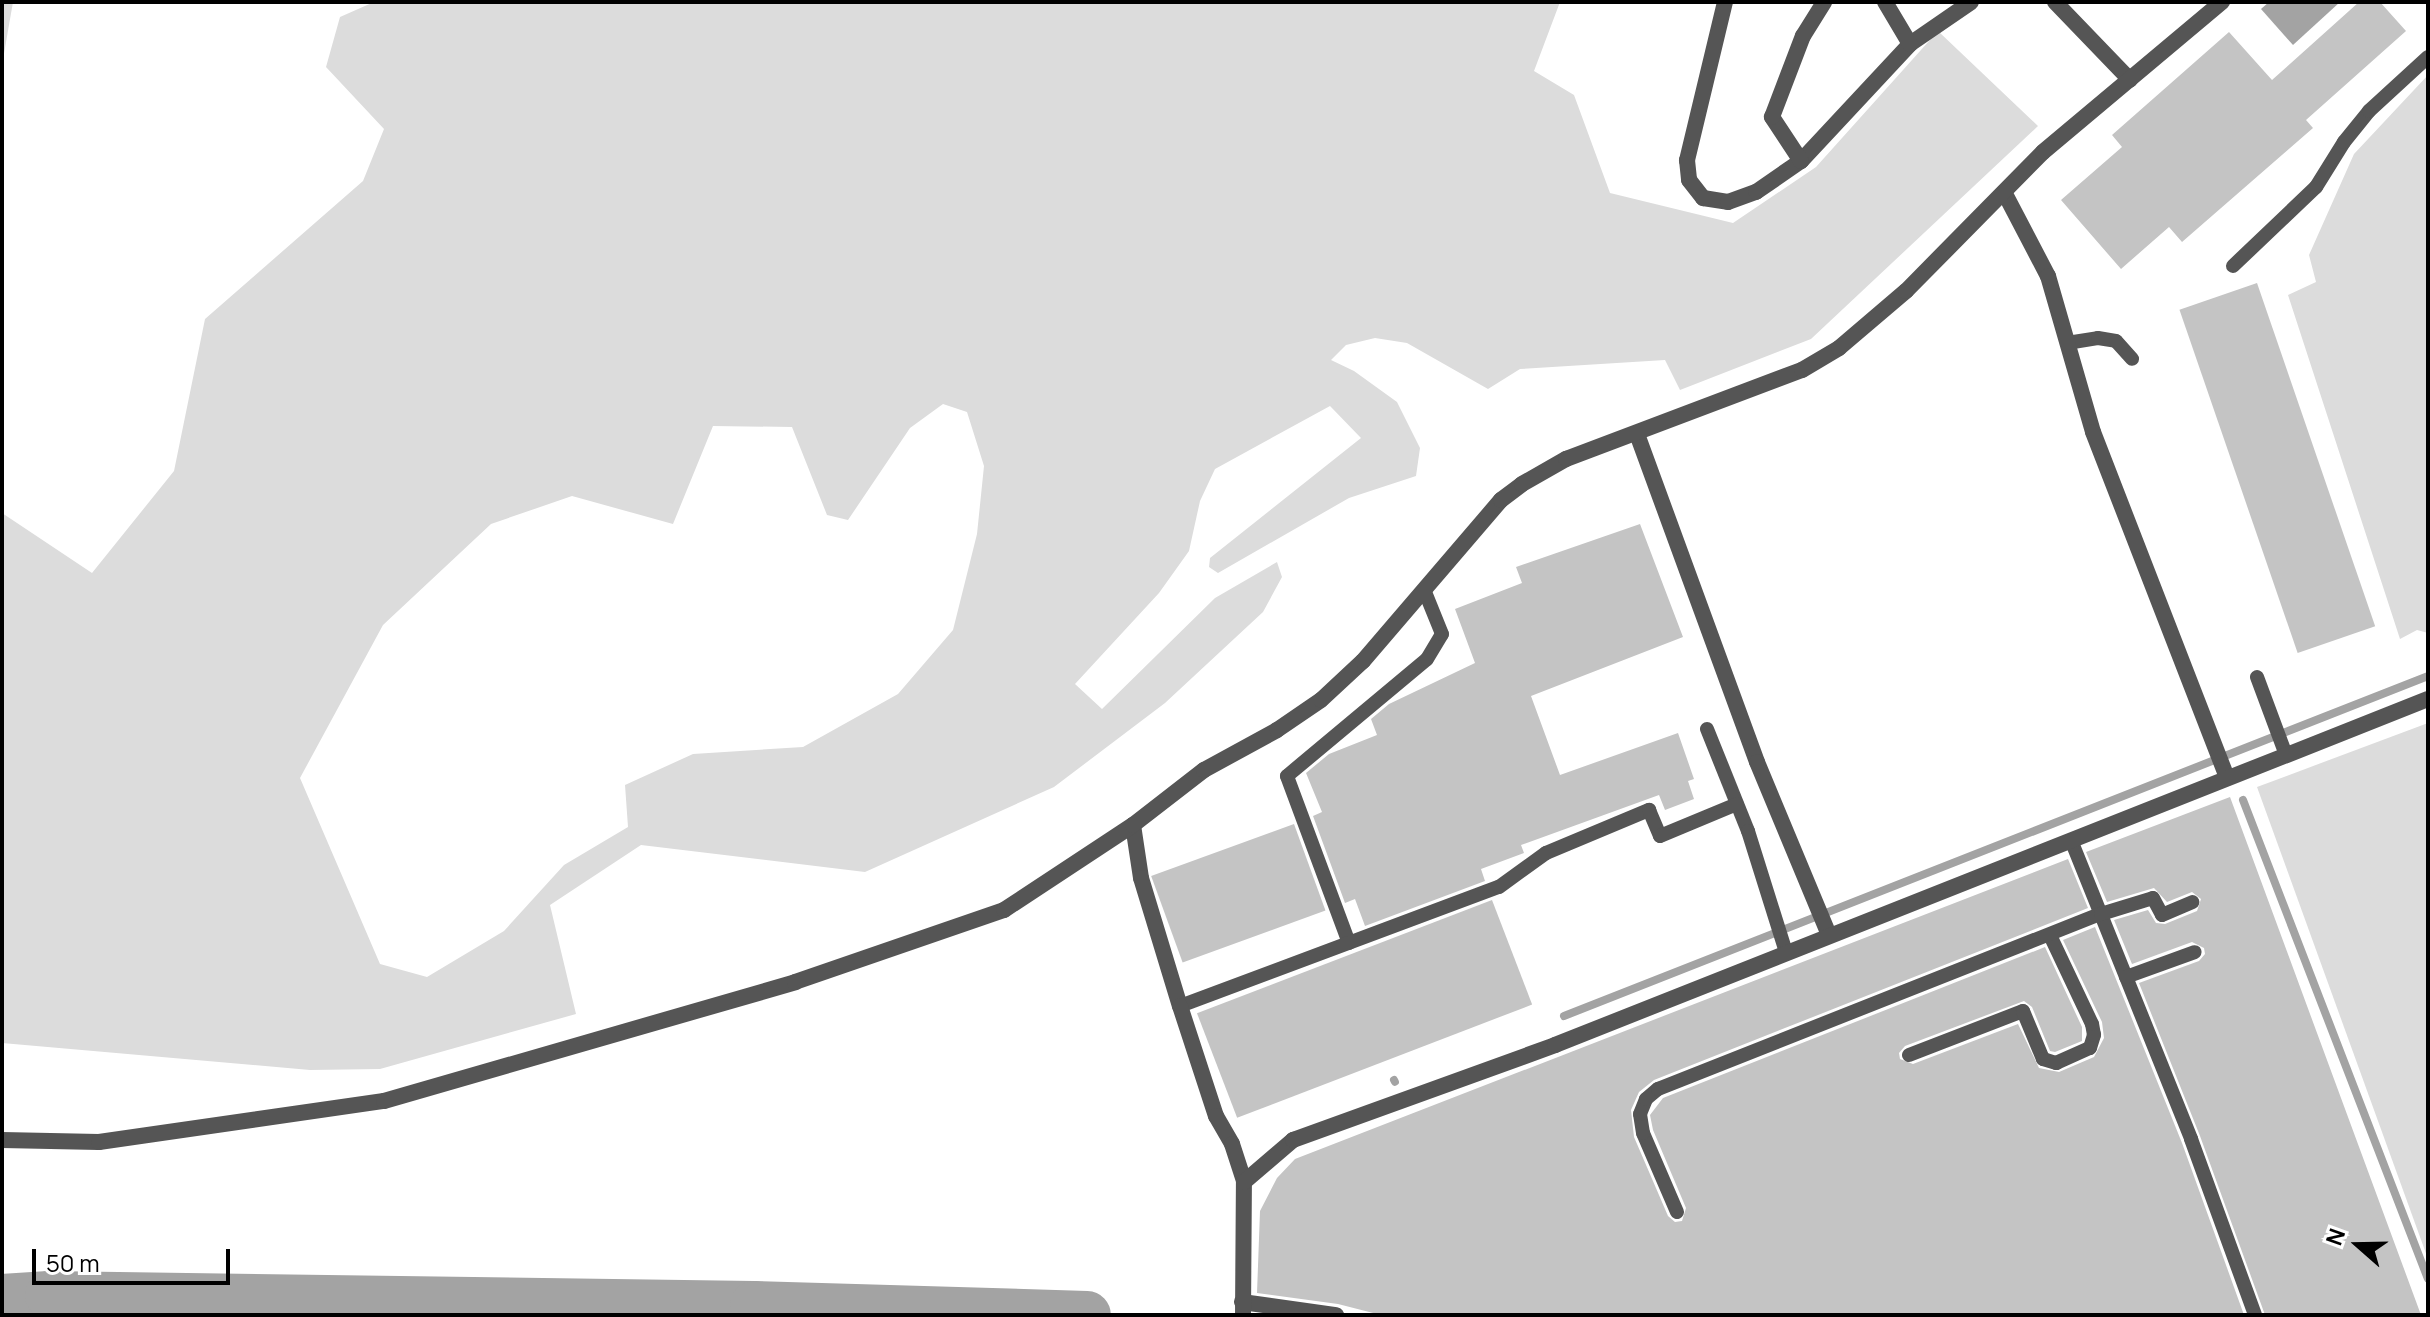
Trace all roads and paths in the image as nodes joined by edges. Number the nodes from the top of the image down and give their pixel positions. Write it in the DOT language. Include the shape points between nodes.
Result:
graph roads {
  1 [pos="1725,2"];
  2 [pos="1824,2"];
  3 [pos="1885,2"];
  4 [pos="1971,2"];
  5 [pos="2055,2"];
  6 [pos="2222,2"];
  7 [pos="1910,44"];
  8 [pos="2428,57"];
  9 [pos="2130,80"];
  10 [pos="1801,161"];
  11 [pos="2004,192"];
  12 [pos="2233,266"];
  13 [pos="2067,343"];
  14 [pos="2132,359"];
  15 [pos="1637,434"];
  16 [pos="1425,592"];
  17 [pos="2257,677"];
  18 [pos="2428,699"];
  19 [pos="1707,729"];
  20 [pos="2284,750"];
  21 [pos="2224,771"];
  22 [pos="1737,804"];
  23 [pos="1133,825"];
  24 [pos="2071,840"];
  25 [pos="2192,902"];
  26 [pos="2101,914"];
  27 [pos="1823,920"];
  28 [pos="2050,935"];
  29 [pos="1349,943"];
  30 [pos="1785,946"];
  31 [pos="2195,952"];
  32 [pos="2126,977"];
  33 [pos="1180,1006"];
  34 [pos="1909,1055"];
  35 [pos="2,1140"];
  36 [pos="1244,1182"];
  37 [pos="1677,1212"];
  38 [pos="1243,1309"];
  39 [pos="1336,1315"];
  40 [pos="2255,1315"];
  1 -- 10 [label="street" via="1687,160 1689,180 1703,198 1728,202 1756,192"];
  2 -- 10 [label="street" via="1803,36 1772,117"];
  3 -- 7 [label="street"];
  4 -- 7 [label="street"];
  5 -- 9 [label="street"];
  6 -- 9 [label="street"];
  7 -- 10 [label="street"];
  8 -- 12 [label="lane" via="2369,111 2316,187"];
  9 -- 11 [label="street"];
  11 -- 13 [label="street" via="2048,276"];
  11 -- 15 [label="street" via="1906,291 1839,348 1802,370"];
  13 -- 14 [label="lane" via="2116,341"];
  13 -- 21 [label="street" via="2093,432"];
  15 -- 16 [label="street" via="1566,459 1522,484 1501,500"];
  15 -- 27 [label="street" via="1757,762"];
  16 -- 23 [label="street" via="1321,700 1204,770"];
  16 -- 29 [label="lane" via="1442,634 1427,659 1287,776"];
  17 -- 20 [label="lane"];
  18 -- 20 [label="street"];
  19 -- 22 [label="lane"];
  20 -- 21 [label="street"];
  21 -- 24 [label="street"];
  22 -- 29 [label="lane" via="1660,836 1649,810 1546,853 1499,887"];
  22 -- 30 [label="lane"];
  23 -- 33 [label="street" via="1141,878"];
  23 -- 35 [label="street" via="1004,910 781,986 384,1101 99,1142"];
  24 -- 26 [label="lane"];
  24 -- 27 [label="street"];
  25 -- 26 [label="lane" via="2162,915 2153,898"];
  26 -- 28 [label="lane"];
  26 -- 32 [label="lane"];
  27 -- 30 [label="street"];
  28 -- 34 [label="lane" via="2092,1024 2090,1048 2056,1063 2043,1059 2023,1011"];
  28 -- 37 [label="lane" via="1658,1089 1640,1114"];
  29 -- 33 [label="lane"];
  30 -- 36 [label="street" via="1555,1045 1293,1140"];
  31 -- 32 [label="lane"];
  32 -- 40 [label="lane"];
  33 -- 36 [label="street"];
  36 -- 38 [label="street"];
  38 -- 39 [label="street"];
}
